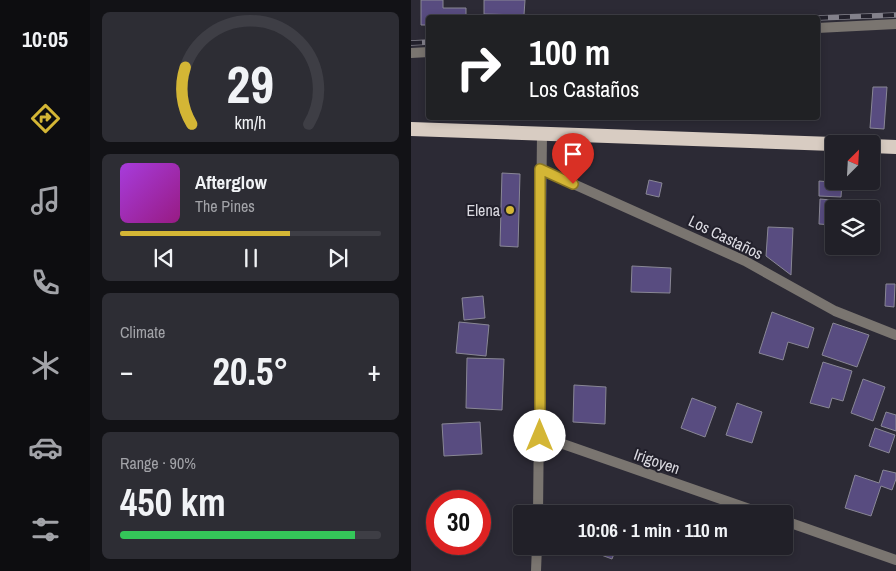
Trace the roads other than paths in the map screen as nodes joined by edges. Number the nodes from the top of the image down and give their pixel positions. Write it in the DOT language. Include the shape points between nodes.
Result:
graph roads {
  1 [pos="896,24"];
  2 [pos="820,28"];
  3 [pos="426,52"];
  4 [pos="411,53"];
  5 [pos="411,129"];
  6 [pos="542,133"];
  7 [pos="825,144"];
  8 [pos="880,146"];
  9 [pos="896,147"];
  10 [pos="540,169"];
  11 [pos="896,335"];
  12 [pos="540,436"];
  13 [pos="538,505"];
  14 [pos="738,505"];
  15 [pos="793,524"];
  16 [pos="537,555"];
  17 [pos="896,560"];
  18 [pos="536,571"];
  1 -- 2 [label="street"];
  3 -- 4 [label="street"];
  5 -- 6 [label="highway"];
  6 -- 7 [label="highway"];
  6 -- 10 [label="street"];
  8 -- 9 [label="highway"];
  10 -- 11 [label="street, Los Castaños" via="745,262 835,311"];
  10 -- 12 [label="street"];
  12 -- 13 [label="street"];
  12 -- 14 [label="street, Irigoyen"];
  15 -- 17 [label="street"];
  16 -- 18 [label="street"];
}
